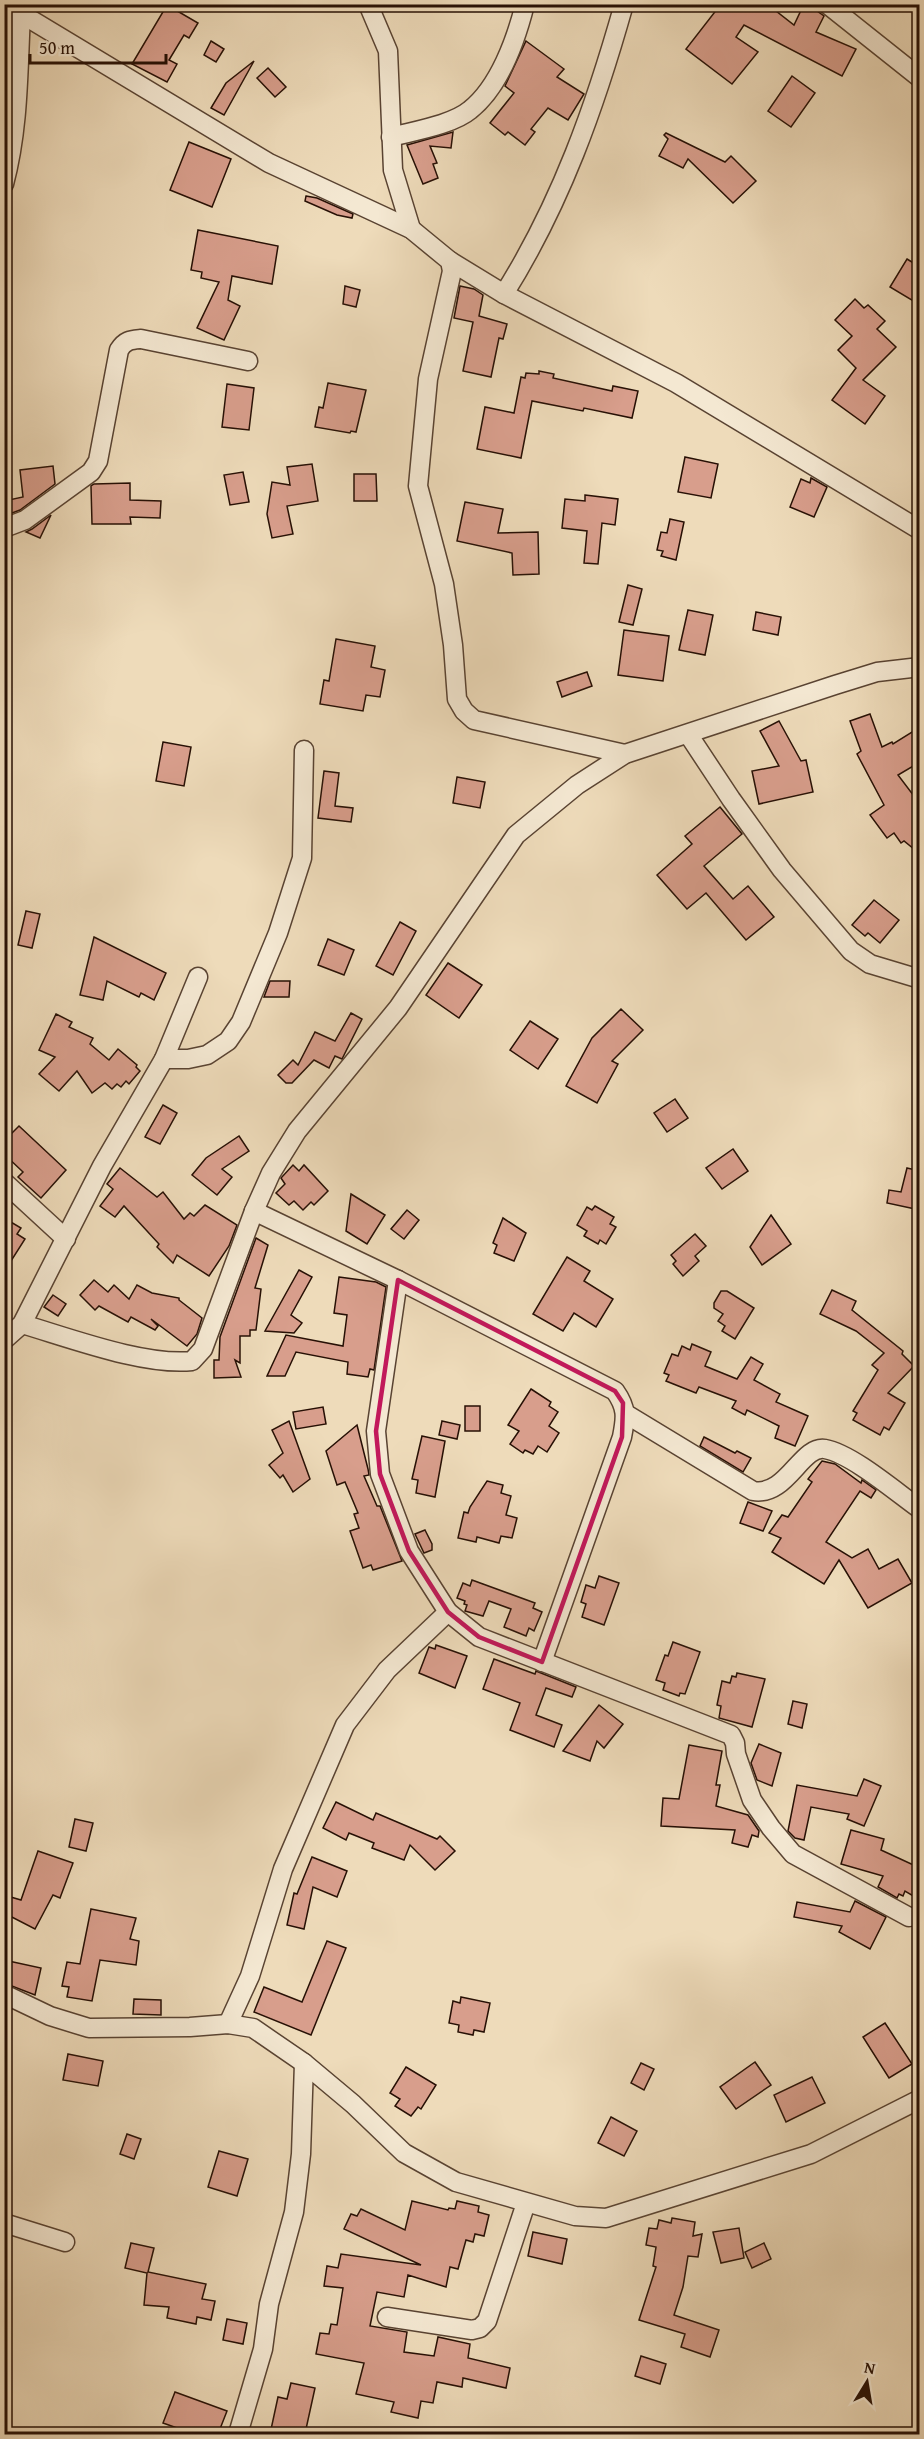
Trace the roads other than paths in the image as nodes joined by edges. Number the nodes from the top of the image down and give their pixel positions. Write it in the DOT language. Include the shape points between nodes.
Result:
graph roads {
  1 [pos="368,4"];
  2 [pos="525,4"];
  3 [pos="624,4"];
  4 [pos="827,4"];
  5 [pos="13,9"];
  6 [pos="920,78"];
  7 [pos="391,137"];
  8 [pos="4,184"];
  9 [pos="411,229"];
  10 [pos="450,261"];
  11 [pos="504,294"];
  12 [pos="248,361"];
  13 [pos="4,528"];
  14 [pos="920,530"];
  15 [pos="920,667"];
  16 [pos="688,734"];
  17 [pos="304,750"];
  18 [pos="625,754"];
  19 [pos="198,977"];
  20 [pos="920,979"];
  21 [pos="164,1059"];
  22 [pos="4,1182"];
  23 [pos="254,1211"];
  24 [pos="66,1239"];
  25 [pos="398,1280"];
  26 [pos="22,1324"];
  27 [pos="4,1340"];
  28 [pos="626,1414"];
  29 [pos="920,1509"];
  30 [pos="448,1612"];
  31 [pos="542,1662"];
  32 [pos="909,1917"];
  33 [pos="4,1994"];
  34 [pos="228,2024"];
  35 [pos="304,2063"];
  36 [pos="920,2099"];
  37 [pos="526,2203"];
  38 [pos="4,2223"];
  39 [pos="65,2242"];
  40 [pos="387,2317"];
  41 [pos="238,2434"];
  1 -- 7 [label="street" via="388,51"];
  2 -- 7 [label="street" via="517,37 489,91 469,112"];
  3 -- 11 [label="street" via="603,79 569,167 533,248"];
  4 -- 6 [label="street"];
  5 -- 8 [label="street" via="17,118"];
  5 -- 9 [label="street" via="269,163"];
  7 -- 9 [label="street" via="393,170"];
  9 -- 10 [label="street"];
  10 -- 11 [label="street"];
  10 -- 18 [label="street" via="452,271 428,379 418,486 444,584 457,699 474,720"];
  11 -- 14 [label="street" via="676,383"];
  12 -- 13 [label="street" via="141,339 123,344 98,460 91,472 25,520"];
  15 -- 16 [label="street" via="877,672"];
  16 -- 18 [label="street"];
  16 -- 20 [label="street" via="782,870 851,951 870,964"];
  17 -- 21 [label="street" via="302,858 278,933 241,1022 228,1041 207,1055"];
  18 -- 23 [label="street" via="577,785 516,835 398,1008 297,1131 271,1173"];
  19 -- 21 [label="street"];
  21 -- 24 [label="street" via="102,1166"];
  22 -- 24 [label="street"];
  23 -- 25 [label="street"];
  23 -- 26 [label="street" via="203,1349 192,1360 178,1362 130,1354"];
  24 -- 26 [label="street"];
  25 -- 28 [label="street" via="615,1391"];
  25 -- 30 [label="street" via="376,1431 380,1474 409,1551"];
  26 -- 27 [label="street"];
  28 -- 29 [label="street" via="753,1491 774,1489 813,1452 823,1449 848,1458"];
  28 -- 31 [label="street" via="622,1437"];
  30 -- 31 [label="street" via="479,1637"];
  30 -- 34 [label="street" via="387,1671 345,1725 283,1869 250,1976"];
  31 -- 32 [label="street" via="731,1735 752,1800 793,1854"];
  33 -- 34 [label="street" via="50,2016 89,2028"];
  34 -- 35 [label="street" via="253,2028"];
  35 -- 37 [label="street" via="404,2153 456,2182"];
  35 -- 41 [label="street" via="301,2154 294,2212 269,2304 263,2349"];
  36 -- 37 [label="street" via="811,2154 606,2218 575,2216"];
  37 -- 40 [label="street" via="487,2321 480,2328"];
  38 -- 39 [label="street"];
}
